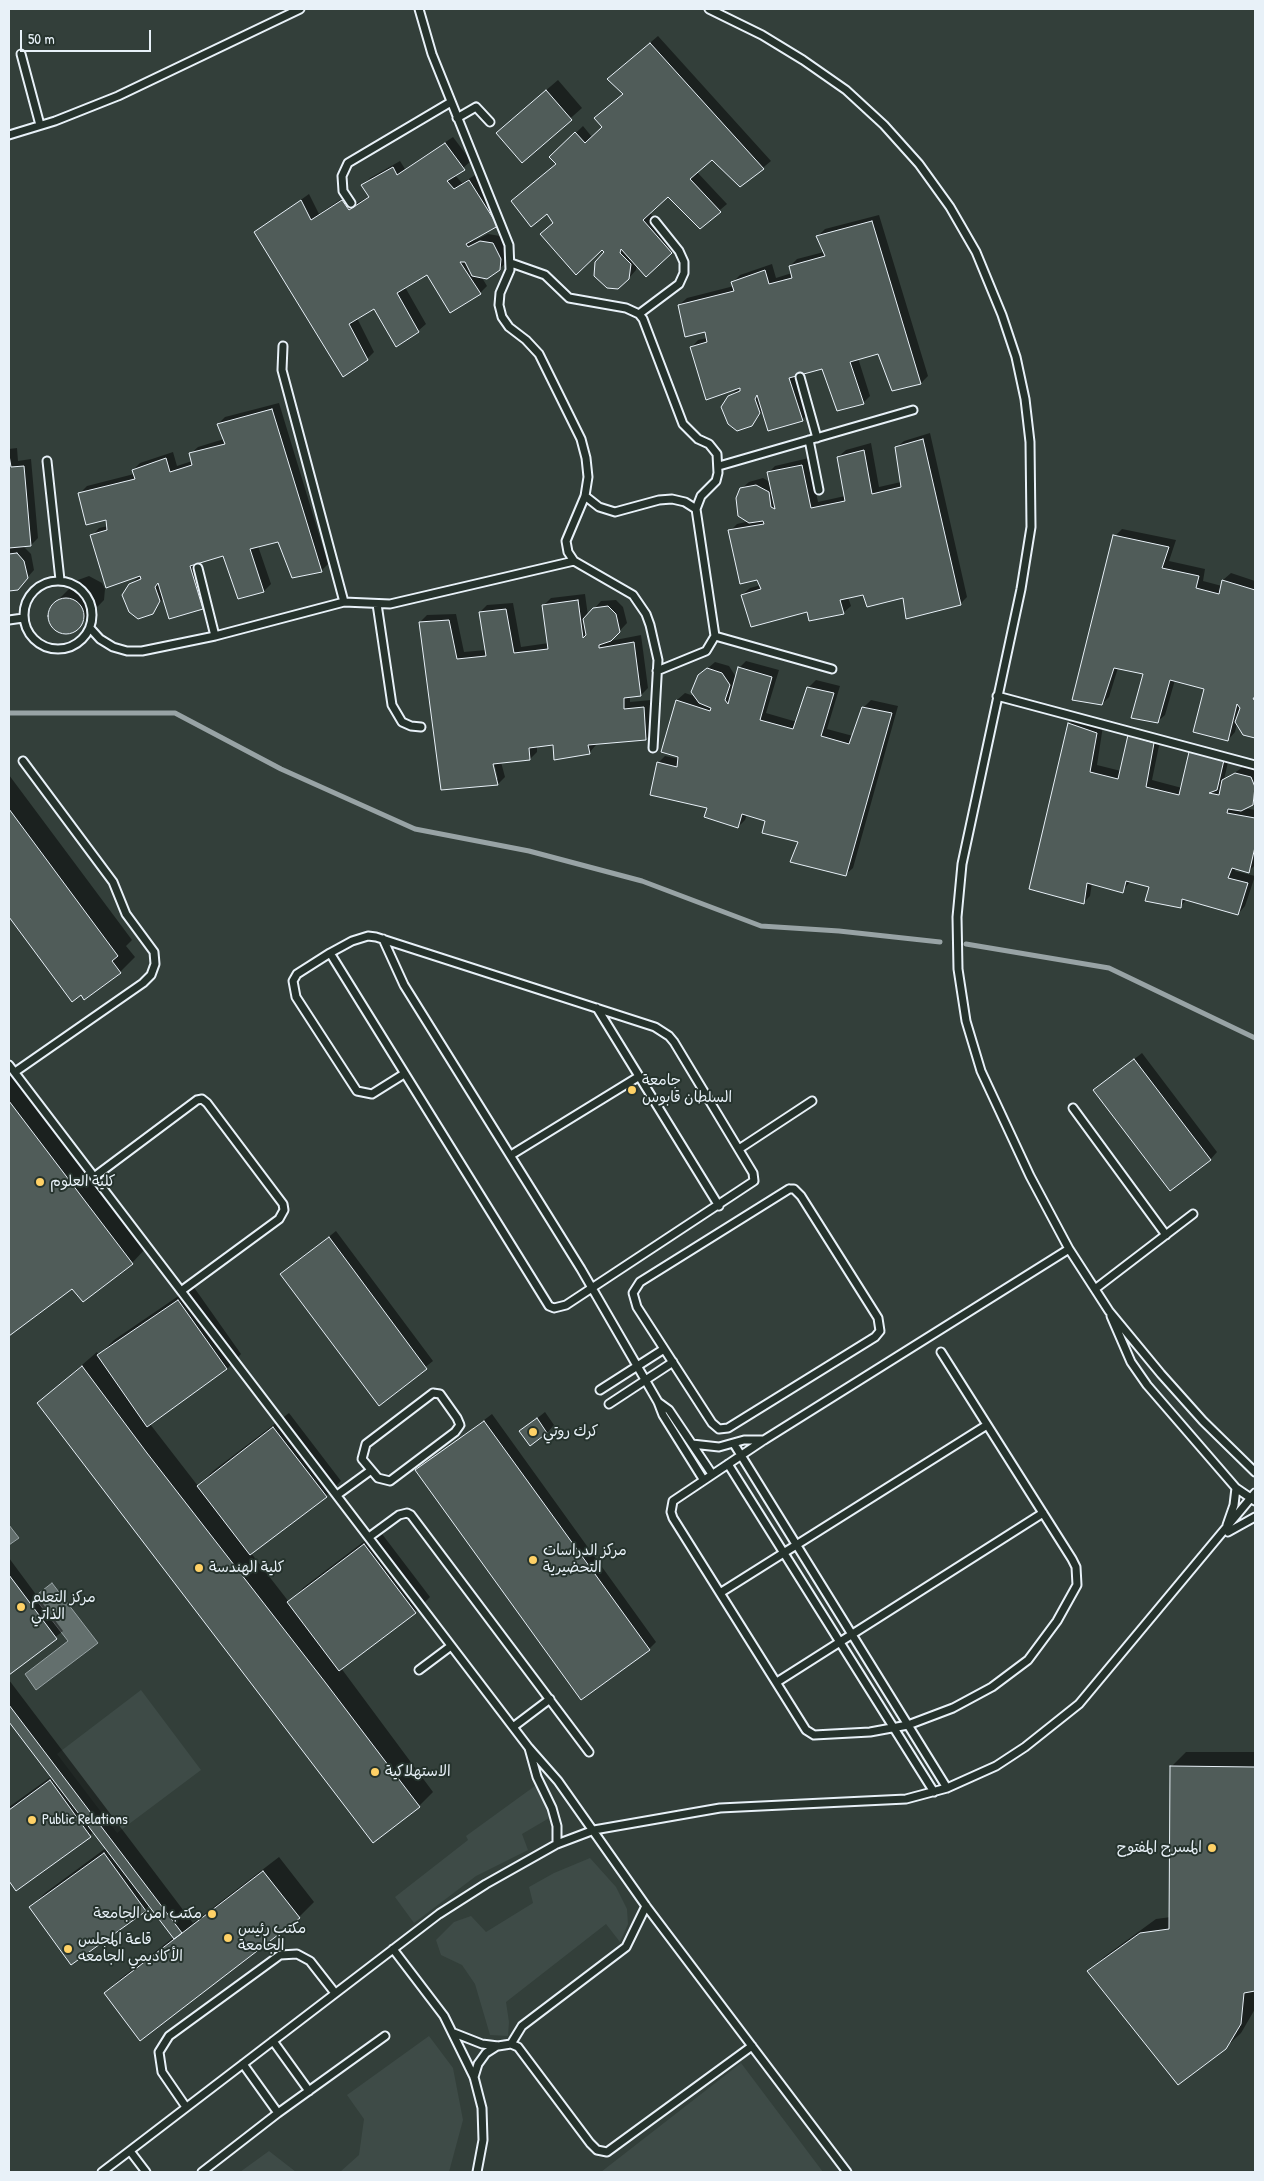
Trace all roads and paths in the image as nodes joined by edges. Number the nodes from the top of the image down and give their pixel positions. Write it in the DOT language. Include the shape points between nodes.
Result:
graph roads {
  1 [pos="300,9"];
  2 [pos="419,9"];
  3 [pos="709,9"];
  4 [pos="21,54"];
  5 [pos="451,102"];
  6 [pos="457,118"];
  7 [pos="490,122"];
  8 [pos="40,125"];
  9 [pos="9,135"];
  10 [pos="350,203"];
  11 [pos="654,221"];
  12 [pos="511,263"];
  13 [pos="639,314"];
  14 [pos="283,346"];
  15 [pos="800,377"];
  16 [pos="913,410"];
  17 [pos="817,438"];
  18 [pos="809,440"];
  19 [pos="47,461"];
  20 [pos="720,466"];
  21 [pos="819,490"];
  22 [pos="585,496"];
  23 [pos="696,509"];
  24 [pos="574,561"];
  25 [pos="198,568"];
  26 [pos="60,580"];
  27 [pos="344,602"];
  28 [pos="377,604"];
  29 [pos="23,618"];
  30 [pos="9,620"];
  31 [pos="90,628"];
  32 [pos="215,636"];
  33 [pos="716,636"];
  34 [pos="832,669"];
  35 [pos="657,671"];
  36 [pos="997,696"];
  37 [pos="421,727"];
  38 [pos="653,748"];
  39 [pos="23,761"];
  40 [pos="1255,765"];
  41 [pos="383,939"];
  42 [pos="330,953"];
  43 [pos="597,1008"];
  44 [pos="9,1065"];
  45 [pos="14,1072"];
  46 [pos="404,1074"];
  47 [pos="638,1077"];
  48 [pos="812,1101"];
  49 [pos="1072,1108"];
  50 [pos="739,1149"];
  51 [pos="511,1155"];
  52 [pos="94,1176"];
  53 [pos="718,1206"];
  54 [pos="1193,1214"];
  55 [pos="1166,1235"];
  56 [pos="1069,1249"];
  57 [pos="592,1288"];
  58 [pos="1095,1288"];
  59 [pos="181,1291"];
  60 [pos="1109,1311"];
  61 [pos="664,1349"];
  62 [pos="941,1352"];
  63 [pos="673,1362"];
  64 [pos="637,1366"];
  65 [pos="645,1380"];
  66 [pos="600,1390"];
  67 [pos="658,1402"];
  68 [pos="609,1404"];
  69 [pos="987,1424"];
  70 [pos="764,1440"];
  71 [pos="692,1444"];
  72 [pos="734,1444"];
  73 [pos="741,1455"];
  74 [pos="728,1464"];
  75 [pos="370,1470"];
  76 [pos="1255,1472"];
  77 [pos="712,1474"];
  78 [pos="703,1479"];
  79 [pos="1236,1488"];
  80 [pos="337,1495"];
  81 [pos="1254,1497"];
  82 [pos="1043,1513"];
  83 [pos="1255,1517"];
  84 [pos="1221,1536"];
  85 [pos="369,1537"];
  86 [pos="796,1544"];
  87 [pos="784,1552"];
  88 [pos="720,1592"];
  89 [pos="852,1634"];
  90 [pos="840,1642"];
  91 [pos="451,1646"];
  92 [pos="419,1670"];
  93 [pos="776,1682"];
  94 [pos="550,1699"];
  95 [pos="908,1725"];
  96 [pos="513,1727"];
  97 [pos="894,1729"];
  98 [pos="529,1748"];
  99 [pos="590,1752"];
  100 [pos="947,1788"];
  101 [pos="934,1792"];
  102 [pos="594,1830"];
  103 [pos="558,1844"];
  104 [pos="646,1906"];
  105 [pos="393,1949"];
  106 [pos="336,1993"];
  107 [pos="454,2033"];
  108 [pos="385,2036"];
  109 [pos="273,2041"];
  110 [pos="511,2044"];
  111 [pos="498,2046"];
  112 [pos="752,2046"];
  113 [pos="243,2064"];
  114 [pos="474,2077"];
  115 [pos="310,2091"];
  116 [pos="186,2108"];
  117 [pos="278,2112"];
  118 [pos="130,2151"];
  119 [pos="102,2172"];
  120 [pos="146,2172"];
  121 [pos="202,2172"];
  122 [pos="476,2172"];
  123 [pos="846,2172"];
  1 -- 8 [label="lane" via="118,96"];
  2 -- 5 [label="lane"];
  3 -- 36 [label="lane" via="762,34 846,90 919,164 950,206 976,252 1016,357 1030,442 1031,527"];
  4 -- 8 [label="lane"];
  5 -- 6 [label="lane"];
  5 -- 10 [label="lane" via="348,163 342,176 343,191"];
  6 -- 7 [label="lane" via="476,107"];
  6 -- 12 [label="lane" via="507,236"];
  8 -- 9 [label="lane"];
  11 -- 13 [label="lane" via="679,251 684,273 679,284"];
  12 -- 13 [label="lane" via="545,275 570,298 626,308"];
  12 -- 22 [label="lane" via="500,293 502,317 539,354 580,439 588,477"];
  13 -- 20 [label="lane" via="683,424 698,439 709,444 717,454"];
  14 -- 27 [label="lane" via="282,370"];
  15 -- 17 [label="lane"];
  16 -- 17 [label="lane"];
  17 -- 18 [label="lane"];
  18 -- 20 [label="lane"];
  18 -- 21 [label="lane"];
  19 -- 26 [label="lane"];
  20 -- 23 [label="lane" via="716,480 701,496"];
  22 -- 23 [label="lane" via="599,508 615,512 672,499"];
  22 -- 24 [label="lane" via="566,541"];
  23 -- 33 [label="lane"];
  24 -- 28 [label="lane"];
  24 -- 35 [label="lane" via="624,588 641,604 650,624 658,660"];
  25 -- 32 [label="lane"];
  26 -- 29 [label="lane" via="49,581 29,594"];
  26 -- 31 [label="lane" via="73,584 86,597 92,615"];
  27 -- 28 [label="lane"];
  27 -- 32 [label="lane"];
  28 -- 37 [label="lane" via="396,714 402,722"];
  29 -- 30 [label="lane"];
  29 -- 31 [label="lane" via="35,641 53,648 72,646 83,639"];
  31 -- 32 [label="lane" via="100,639 127,651 142,651"];
  33 -- 34 [label="lane"];
  33 -- 35 [label="lane" via="706,652"];
  35 -- 38 [label="lane"];
  36 -- 40 [label="lane"];
  36 -- 56 [label="lane" via="962,864 957,917 958,969 966,1021 981,1071 1030,1176"];
  39 -- 45 [label="lane" via="113,882 126,914 154,952 155,964 151,975 142,983"];
  41 -- 42 [label="lane" via="360,938"];
  41 -- 43 [label="lane"];
  41 -- 51 [label="lane" via="404,985"];
  42 -- 46 [label="lane"];
  42 -- 46 [label="lane" via="297,974 293,981 296,997 357,1091 372,1094"];
  43 -- 47 [label="lane"];
  43 -- 50 [label="lane" via="655,1027 669,1036"];
  44 -- 45 [label="lane"];
  45 -- 52 [label="lane"];
  46 -- 57 [label="lane" via="548,1306 561,1308"];
  47 -- 51 [label="lane"];
  47 -- 53 [label="lane"];
  48 -- 50 [label="lane"];
  49 -- 55 [label="lane"];
  50 -- 53 [label="lane" via="754,1181"];
  51 -- 57 [label="lane"];
  52 -- 59 [label="lane"];
  52 -- 59 [label="lane" via="197,1100 207,1103 283,1204 284,1210 279,1218"];
  53 -- 57 [label="lane"];
  54 -- 55 [label="lane"];
  55 -- 58 [label="lane"];
  56 -- 58 [label="lane"];
  56 -- 70 [label="lane"];
  57 -- 64 [label="lane"];
  58 -- 60 [label="lane"];
  59 -- 80 [label="lane"];
  60 -- 76 [label="lane" via="1203,1422"];
  60 -- 79 [label="lane" via="1119,1337 1147,1384"];
  61 -- 63 [label="lane"];
  61 -- 63 [label="lane" via="633,1300 635,1287 789,1189 794,1189 801,1196 881,1327 875,1337 723,1429 715,1427"];
  61 -- 64 [label="lane"];
  62 -- 69 [label="lane"];
  63 -- 65 [label="lane"];
  64 -- 65 [label="lane"];
  64 -- 66 [label="lane"];
  65 -- 67 [label="lane"];
  65 -- 68 [label="lane"];
  67 -- 71 [label="lane" via="668,1410"];
  67 -- 78 [label="lane"];
  69 -- 82 [label="lane"];
  69 -- 86 [label="lane"];
  70 -- 72 [label="lane"];
  70 -- 73 [label="lane"];
  71 -- 72 [label="lane" via="709,1448"];
  71 -- 77 [label="lane"];
  72 -- 73 [label="lane"];
  73 -- 74 [label="lane"];
  73 -- 86 [label="lane"];
  74 -- 77 [label="lane"];
  74 -- 87 [label="lane"];
  75 -- 75 [label="lane" via="378,1478 390,1481 454,1432 460,1425 440,1394 427,1398 366,1444 362,1459"];
  75 -- 80 [label="lane"];
  77 -- 78 [label="lane"];
  78 -- 88 [label="lane" via="673,1501 671,1512"];
  79 -- 81 [label="lane"];
  79 -- 84 [label="lane" via="1234,1504"];
  80 -- 85 [label="lane"];
  81 -- 84 [label="lane"];
  82 -- 89 [label="lane"];
  82 -- 95 [label="lane" via="1072,1559 1078,1576 1073,1593 1057,1621 1028,1660 992,1687 954,1708"];
  83 -- 84 [label="lane"];
  84 -- 100 [label="lane" via="1079,1704 996,1766"];
  85 -- 91 [label="lane"];
  85 -- 94 [label="lane" via="399,1515 411,1515"];
  86 -- 87 [label="lane"];
  86 -- 89 [label="lane"];
  87 -- 88 [label="lane"];
  87 -- 90 [label="lane"];
  88 -- 93 [label="lane"];
  89 -- 90 [label="lane"];
  89 -- 95 [label="lane"];
  90 -- 93 [label="lane"];
  90 -- 97 [label="lane"];
  91 -- 92 [label="lane"];
  91 -- 96 [label="lane"];
  93 -- 97 [label="lane" via="806,1730 814,1735"];
  94 -- 96 [label="lane"];
  94 -- 99 [label="lane"];
  95 -- 97 [label="lane"];
  95 -- 100 [label="lane"];
  96 -- 98 [label="lane"];
  97 -- 101 [label="lane"];
  98 -- 102 [label="lane"];
  98 -- 103 [label="lane" via="537,1777 552,1808"];
  100 -- 101 [label="lane"];
  101 -- 102 [label="lane" via="906,1799 720,1808"];
  102 -- 103 [label="lane"];
  102 -- 104 [label="lane"];
  103 -- 105 [label="lane" via="486,1884"];
  104 -- 110 [label="lane" via="626,1947 522,2026"];
  104 -- 112 [label="lane"];
  105 -- 106 [label="lane"];
  105 -- 107 [label="lane"];
  106 -- 109 [label="lane"];
  106 -- 116 [label="lane" via="310,1961 297,1954 280,1956 169,2036 159,2052 162,2072"];
  107 -- 111 [label="lane" via="475,2042"];
  107 -- 114 [label="lane"];
  108 -- 115 [label="lane"];
  109 -- 113 [label="lane"];
  109 -- 115 [label="lane"];
  110 -- 111 [label="lane"];
  110 -- 112 [label="lane" via="518,2047 590,2143 597,2150 607,2152"];
  111 -- 114 [label="lane" via="486,2053"];
  112 -- 123 [label="lane"];
  113 -- 116 [label="lane"];
  113 -- 117 [label="lane"];
  114 -- 122 [label="lane" via="482,2108 483,2140"];
  115 -- 117 [label="lane"];
  116 -- 118 [label="lane"];
  117 -- 121 [label="lane"];
  118 -- 119 [label="lane"];
  118 -- 120 [label="lane"];
}
